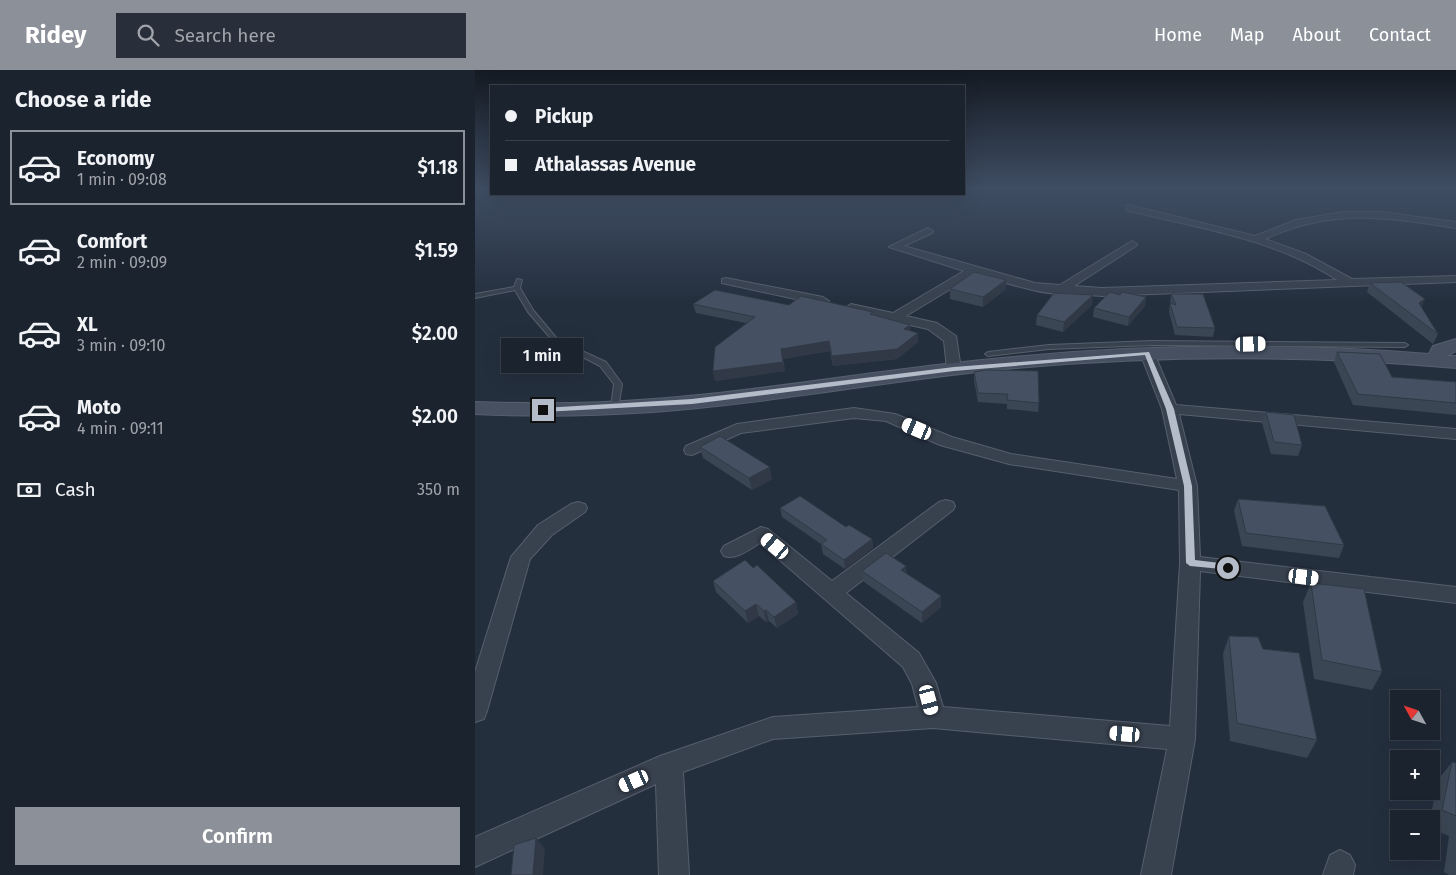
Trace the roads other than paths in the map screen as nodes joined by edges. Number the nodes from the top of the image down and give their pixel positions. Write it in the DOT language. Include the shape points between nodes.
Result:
graph roads {
  1 [pos="1205,227"];
  2 [pos="1288,227"];
  3 [pos="928,231"];
  4 [pos="1256,239"];
  5 [pos="1132,244"];
  6 [pos="973,270"];
  7 [pos="1456,279"];
  8 [pos="519,280"];
  9 [pos="726,281"];
  10 [pos="1351,284"];
  11 [pos="517,288"];
  12 [pos="1059,291"];
  13 [pos="475,296"];
  14 [pos="894,318"];
  15 [pos="1405,345"];
  16 [pos="1456,345"];
  17 [pos="1051,353"];
  18 [pos="1147,353"];
  19 [pos="989,354"];
  20 [pos="1436,360"];
  21 [pos="1456,362"];
  22 [pos="954,369"];
  23 [pos="475,408"];
  24 [pos="615,408"];
  25 [pos="1170,409"];
  26 [pos="1456,434"];
  27 [pos="692,450"];
  28 [pos="1188,486"];
  29 [pos="946,506"];
  30 [pos="578,508"];
  31 [pos="731,551"];
  32 [pos="1190,563"];
  33 [pos="831,593"];
  34 [pos="1456,595"];
  35 [pos="475,711"];
  36 [pos="933,717"];
  37 [pos="1182,738"];
  38 [pos="669,765"];
  39 [pos="475,852"];
  40 [pos="674,875"];
  41 [pos="1156,875"];
  1 -- 4 [label="street"];
  2 -- 4 [label="street"];
  3 -- 6 [label="street" via="895,247"];
  4 -- 10 [label="street" via="1323,266"];
  5 -- 12 [label="street"];
  6 -- 12 [label="street"];
  6 -- 14 [label="street"];
  7 -- 10 [label="street"];
  8 -- 11 [label="lane"];
  9 -- 14 [label="street"];
  10 -- 12 [label="street"];
  11 -- 13 [label="lane"];
  11 -- 24 [label="lane" via="530,311 556,341 603,364 617,384"];
  14 -- 22 [label="street" via="932,326 951,339"];
  15 -- 17 [label="lane" via="1152,343"];
  16 -- 20 [label="main road" via="1440,350"];
  17 -- 18 [label="main road"];
  17 -- 19 [label="lane"];
  17 -- 22 [label="main road"];
  18 -- 20 [label="main road" via="1311,352"];
  18 -- 25 [label="street"];
  20 -- 21 [label="main road"];
  22 -- 24 [label="main road" via="692,402"];
  23 -- 24 [label="main road"];
  25 -- 26 [label="street"];
  25 -- 28 [label="street"];
  27 -- 28 [label="street" via="737,429 854,413 889,417 946,441 1009,459"];
  28 -- 32 [label="street"];
  29 -- 33 [label="street"];
  30 -- 35 [label="street" via="545,530 521,556"];
  31 -- 33 [label="street" via="761,534"];
  32 -- 34 [label="street"];
  32 -- 37 [label="street"];
  33 -- 36 [label="street" via="911,660 924,683"];
  36 -- 37 [label="street"];
  36 -- 38 [label="street" via="773,728"];
  37 -- 41 [label="street"];
  38 -- 39 [label="street"];
  38 -- 40 [label="street"];
}
